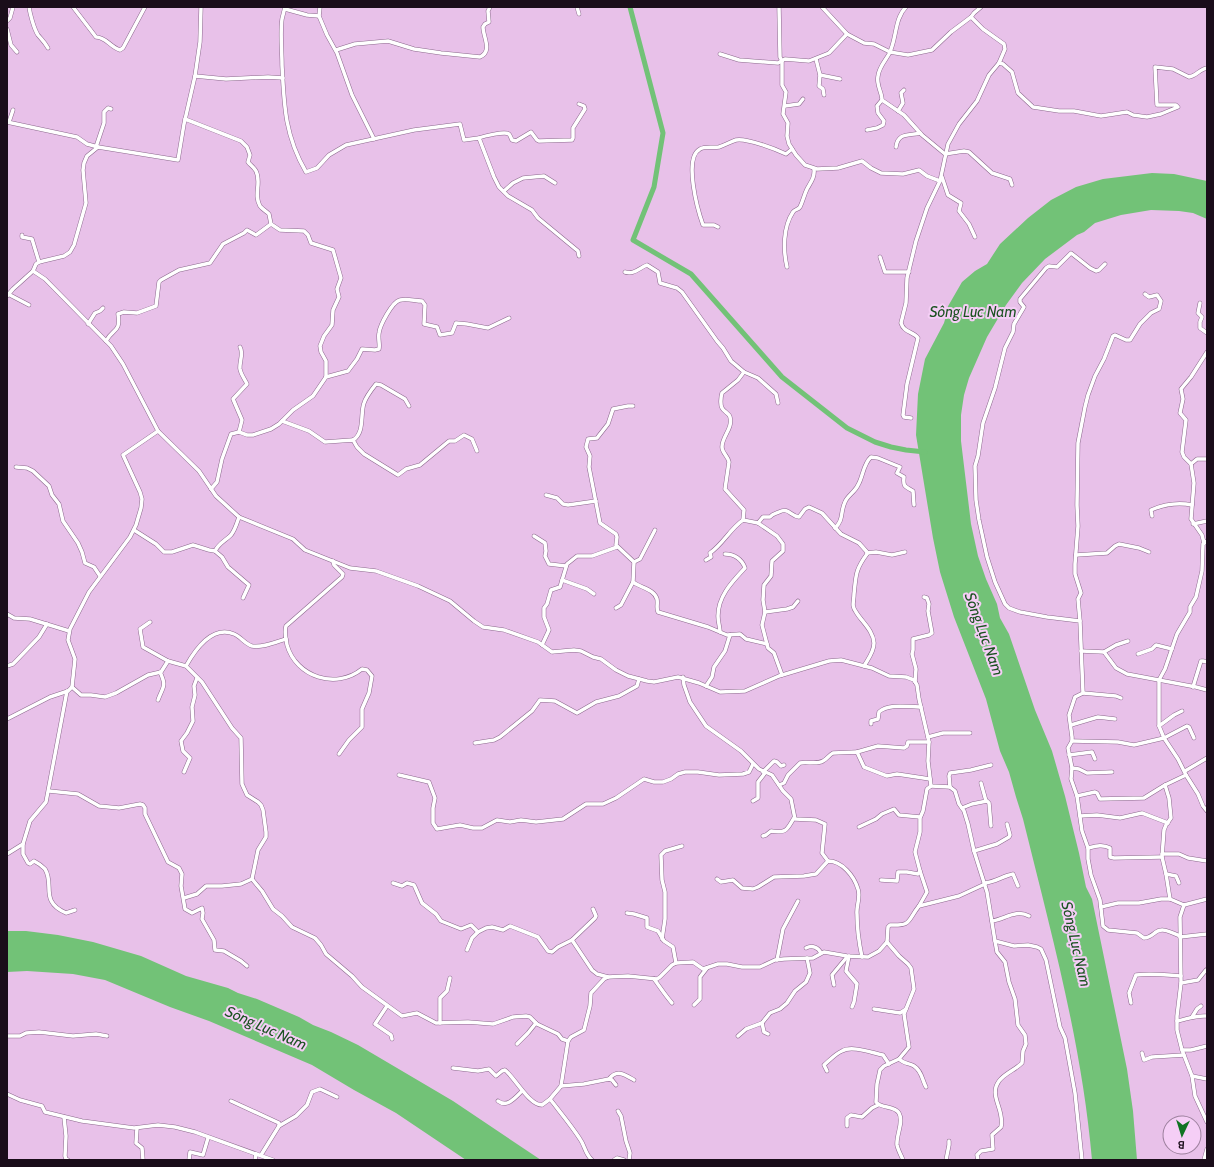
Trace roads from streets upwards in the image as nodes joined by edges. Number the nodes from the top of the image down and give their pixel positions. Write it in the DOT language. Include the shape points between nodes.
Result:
graph roads {
  1 [pos="12,7"];
  2 [pos="29,7"];
  3 [pos="73,7"];
  4 [pos="145,7"];
  5 [pos="202,7"];
  6 [pos="320,7"];
  7 [pos="490,7"];
  8 [pos="577,7"];
  9 [pos="779,7"];
  10 [pos="822,7"];
  11 [pos="906,7"];
  12 [pos="981,7"];
  13 [pos="285,8"];
  14 [pos="579,14"];
  15 [pos="318,16"];
  16 [pos="971,17"];
  17 [pos="7,21"];
  18 [pos="7,29"];
  19 [pos="847,34"];
  20 [pos="48,48"];
  21 [pos="336,50"];
  22 [pos="17,52"];
  23 [pos="890,52"];
  24 [pos="720,54"];
  25 [pos="816,59"];
  26 [pos="782,61"];
  27 [pos="999,63"];
  28 [pos="1207,68"];
  29 [pos="820,75"];
  30 [pos="195,76"];
  31 [pos="283,78"];
  32 [pos="840,79"];
  33 [pos="904,90"];
  34 [pos="824,95"];
  35 [pos="803,99"];
  36 [pos="882,100"];
  37 [pos="579,104"];
  38 [pos="785,106"];
  39 [pos="111,109"];
  40 [pos="13,110"];
  41 [pos="898,111"];
  42 [pos="185,119"];
  43 [pos="8,122"];
  44 [pos="867,130"];
  45 [pos="920,133"];
  46 [pos="374,138"];
  47 [pos="479,138"];
  48 [pos="97,147"];
  49 [pos="896,147"];
  50 [pos="792,149"];
  51 [pos="946,154"];
  52 [pos="814,169"];
  53 [pos="942,176"];
  54 [pos="940,181"];
  55 [pos="555,184"];
  56 [pos="1012,184"];
  57 [pos="504,191"];
  58 [pos="271,224"];
  59 [pos="718,227"];
  60 [pos="22,234"];
  61 [pos="975,237"];
  62 [pos="579,256"];
  63 [pos="880,256"];
  64 [pos="39,262"];
  65 [pos="1105,264"];
  66 [pos="787,267"];
  67 [pos="33,271"];
  68 [pos="625,272"];
  69 [pos="909,272"];
  70 [pos="7,288"];
  71 [pos="12,290"];
  72 [pos="1145,294"];
  73 [pos="8,295"];
  74 [pos="1200,303"];
  75 [pos="29,305"];
  76 [pos="103,308"];
  77 [pos="508,318"];
  78 [pos="88,324"];
  79 [pos="1207,333"];
  80 [pos="106,341"];
  81 [pos="240,347"];
  82 [pos="1207,352"];
  83 [pos="744,372"];
  84 [pos="326,377"];
  85 [pos="778,403"];
  86 [pos="409,406"];
  87 [pos="633,406"];
  88 [pos="911,418"];
  89 [pos="282,421"];
  90 [pos="158,431"];
  91 [pos="239,432"];
  92 [pos="353,440"];
  93 [pos="477,451"];
  94 [pos="1207,459"];
  95 [pos="1191,464"];
  96 [pos="16,466"];
  97 [pos="211,489"];
  98 [pos="546,495"];
  99 [pos="596,501"];
  100 [pos="914,505"];
  101 [pos="1192,505"];
  102 [pos="1152,516"];
  103 [pos="239,517"];
  104 [pos="743,520"];
  105 [pos="1207,520"];
  106 [pos="758,523"];
  107 [pos="1193,524"];
  108 [pos="835,528"];
  109 [pos="134,530"];
  110 [pos="655,530"];
  111 [pos="534,536"];
  112 [pos="1205,542"];
  113 [pos="617,547"];
  114 [pos="215,551"];
  115 [pos="905,552"];
  116 [pos="1148,552"];
  117 [pos="867,553"];
  118 [pos="725,554"];
  119 [pos="1076,555"];
  120 [pos="706,560"];
  121 [pos="334,561"];
  122 [pos="634,562"];
  123 [pos="566,566"];
  124 [pos="100,576"];
  125 [pos="562,580"];
  126 [pos="633,582"];
  127 [pos="594,594"];
  128 [pos="924,597"];
  129 [pos="243,598"];
  130 [pos="798,601"];
  131 [pos="616,608"];
  132 [pos="765,612"];
  133 [pos="7,614"];
  134 [pos="1080,621"];
  135 [pos="150,622"];
  136 [pos="47,624"];
  137 [pos="69,632"];
  138 [pos="720,632"];
  139 [pos="730,635"];
  140 [pos="286,639"];
  141 [pos="1128,641"];
  142 [pos="767,644"];
  143 [pos="542,645"];
  144 [pos="1172,649"];
  145 [pos="1081,651"];
  146 [pos="1104,652"];
  147 [pos="1138,654"];
  148 [pos="168,661"];
  149 [pos="1207,662"];
  150 [pos="7,666"];
  151 [pos="186,666"];
  152 [pos="864,666"];
  153 [pos="160,672"];
  154 [pos="782,675"];
  155 [pos="683,677"];
  156 [pos="197,678"];
  157 [pos="639,679"];
  158 [pos="1159,680"];
  159 [pos="915,682"];
  160 [pos="706,686"];
  161 [pos="72,687"];
  162 [pos="1193,687"];
  163 [pos="1207,690"];
  164 [pos="66,691"];
  165 [pos="1083,693"];
  166 [pos="1121,698"];
  167 [pos="158,700"];
  168 [pos="921,707"];
  169 [pos="1182,712"];
  170 [pos="7,719"];
  171 [pos="1115,719"];
  172 [pos="871,724"];
  173 [pos="1071,725"];
  174 [pos="1160,726"];
  175 [pos="970,733"];
  176 [pos="928,736"];
  177 [pos="1164,738"];
  178 [pos="1194,738"];
  179 [pos="1072,741"];
  180 [pos="929,742"];
  181 [pos="475,743"];
  182 [pos="857,752"];
  183 [pos="339,754"];
  184 [pos="1069,755"];
  185 [pos="1095,759"];
  186 [pos="1207,759"];
  187 [pos="753,764"];
  188 [pos="991,765"];
  189 [pos="784,766"];
  190 [pos="1072,768"];
  191 [pos="184,772"];
  192 [pos="764,772"];
  193 [pos="1112,772"];
  194 [pos="1185,773"];
  195 [pos="399,774"];
  196 [pos="930,778"];
  197 [pos="981,783"];
  198 [pos="778,785"];
  199 [pos="1165,785"];
  200 [pos="931,786"];
  201 [pos="950,787"];
  202 [pos="49,791"];
  203 [pos="1077,796"];
  204 [pos="753,801"];
  205 [pos="986,801"];
  206 [pos="962,808"];
  207 [pos="1207,811"];
  208 [pos="920,816"];
  209 [pos="1080,816"];
  210 [pos="794,818"];
  211 [pos="1168,823"];
  212 [pos="1007,824"];
  213 [pos="991,826"];
  214 [pos="859,827"];
  215 [pos="763,836"];
  216 [pos="23,844"];
  217 [pos="682,846"];
  218 [pos="1088,848"];
  219 [pos="974,851"];
  220 [pos="7,854"];
  221 [pos="1162,855"];
  222 [pos="828,861"];
  223 [pos="1207,862"];
  224 [pos="920,871"];
  225 [pos="1166,874"];
  226 [pos="717,878"];
  227 [pos="252,879"];
  228 [pos="881,880"];
  229 [pos="393,883"];
  230 [pos="1179,883"];
  231 [pos="985,884"];
  232 [pos="1018,886"];
  233 [pos="184,898"];
  234 [pos="1170,899"];
  235 [pos="1207,899"];
  236 [pos="798,901"];
  237 [pos="1184,905"];
  238 [pos="919,906"];
  239 [pos="1101,907"];
  240 [pos="593,909"];
  241 [pos="75,910"];
  242 [pos="627,913"];
  243 [pos="1029,916"];
  244 [pos="992,921"];
  245 [pos="478,932"];
  246 [pos="1207,934"];
  247 [pos="1180,936"];
  248 [pos="662,939"];
  249 [pos="572,940"];
  250 [pos="995,941"];
  251 [pos="888,942"];
  252 [pos="806,948"];
  253 [pos="467,950"];
  254 [pos="821,953"];
  255 [pos="848,956"];
  256 [pos="862,957"];
  257 [pos="806,958"];
  258 [pos="777,960"];
  259 [pos="676,963"];
  260 [pos="248,966"];
  261 [pos="707,968"];
  262 [pos="1206,970"];
  263 [pos="1181,976"];
  264 [pos="450,978"];
  265 [pos="608,978"];
  266 [pos="654,979"];
  267 [pos="1180,983"];
  268 [pos="834,985"];
  269 [pos="672,1002"];
  270 [pos="1131,1003"];
  271 [pos="694,1005"];
  272 [pos="387,1006"];
  273 [pos="1201,1006"];
  274 [pos="852,1007"];
  275 [pos="906,1008"];
  276 [pos="874,1010"];
  277 [pos="1207,1016"];
  278 [pos="1192,1018"];
  279 [pos="1177,1021"];
  280 [pos="440,1023"];
  281 [pos="536,1023"];
  282 [pos="762,1023"];
  283 [pos="768,1034"];
  284 [pos="7,1036"];
  285 [pos="107,1036"];
  286 [pos="738,1036"];
  287 [pos="392,1039"];
  288 [pos="568,1041"];
  289 [pos="517,1044"];
  290 [pos="1207,1046"];
  291 [pos="1182,1050"];
  292 [pos="1142,1054"];
  293 [pos="1184,1055"];
  294 [pos="899,1059"];
  295 [pos="889,1064"];
  296 [pos="453,1068"];
  297 [pos="827,1071"];
  298 [pos="1192,1076"];
  299 [pos="608,1079"];
  300 [pos="1207,1079"];
  301 [pos="634,1080"];
  302 [pos="616,1085"];
  303 [pos="561,1086"];
  304 [pos="926,1087"];
  305 [pos="522,1091"];
  306 [pos="7,1094"];
  307 [pos="337,1097"];
  308 [pos="550,1099"];
  309 [pos="232,1101"];
  310 [pos="498,1102"];
  311 [pos="878,1105"];
  312 [pos="618,1111"];
  313 [pos="64,1117"];
  314 [pos="1207,1122"];
  315 [pos="279,1126"];
  316 [pos="847,1126"];
  317 [pos="137,1128"];
  318 [pos="208,1138"];
  319 [pos="949,1141"];
  320 [pos="1207,1149"];
  321 [pos="256,1154"];
  322 [pos="261,1156"];
  323 [pos="68,1160"];
  324 [pos="143,1160"];
  325 [pos="188,1160"];
  326 [pos="255,1160"];
  327 [pos="273,1160"];
  328 [pos="592,1160"];
  329 [pos="614,1160"];
  330 [pos="624,1160"];
  331 [pos="629,1160"];
  332 [pos="903,1160"];
  333 [pos="946,1160"];
  334 [pos="978,1160"];
  335 [pos="1082,1160"];
  336 [pos="1204,1160"];
  1 -- 17 [label="street"];
  2 -- 20 [label="street" via="38,35"];
  3 -- 4 [label="street" via="95,36 102,37 120,50"];
  5 -- 30 [label="street"];
  6 -- 15 [label="street"];
  7 -- 21 [label="street" via="489,22 482,26 486,52 480,56 414,49 388,41 355,44"];
  8 -- 14 [label="street"];
  9 -- 26 [label="street"];
  10 -- 19 [label="street"];
  11 -- 23 [label="street" via="899,17"];
  12 -- 16 [label="street"];
  13 -- 15 [label="street"];
  13 -- 31 [label="street" via="282,25"];
  15 -- 21 [label="street"];
  16 -- 23 [label="street" via="932,50 905,55"];
  16 -- 27 [label="street" via="1005,45 1006,49"];
  18 -- 22 [label="street" via="11,45"];
  19 -- 23 [label="street"];
  19 -- 25 [label="street" via="829,53"];
  21 -- 46 [label="street" via="352,95"];
  23 -- 36 [label="street" via="879,70 878,82"];
  24 -- 26 [label="street" via="735,60"];
  25 -- 26 [label="street"];
  25 -- 29 [label="street"];
  26 -- 38 [label="street"];
  27 -- 28 [label="street" via="1012,72 1018,93 1033,107 1101,116 1127,112 1147,117 1178,107 1172,104 1157,105 1155,67 1173,69 1189,77"];
  27 -- 51 [label="street" via="949,141"];
  29 -- 32 [label="street"];
  29 -- 34 [label="street" via="819,86 823,89"];
  30 -- 31 [label="street" via="226,79"];
  30 -- 42 [label="street"];
  31 -- 46 [label="street" via="286,120 295,150 306,172 317,168 329,155 346,145"];
  33 -- 41 [label="street" via="901,93 903,103"];
  35 -- 38 [label="street" via="798,104"];
  36 -- 41 [label="street"];
  36 -- 44 [label="street" via="877,107 884,121 883,125"];
  37 -- 47 [label="street" via="585,109 573,128 574,138 571,140 540,141 531,132 516,141 507,133"];
  38 -- 50 [label="street" via="783,114 788,123 787,136"];
  39 -- 48 [label="street" via="108,108 104,112 104,123"];
  40 -- 43 [label="street"];
  41 -- 45 [label="street"];
  42 -- 48 [label="street" via="178,160"];
  42 -- 58 [label="street" via="245,144 250,155 248,162 258,174 259,187 256,198 260,207 270,214"];
  43 -- 48 [label="street" via="77,137 84,143"];
  45 -- 49 [label="street" via="906,134 897,141"];
  45 -- 51 [label="street"];
  46 -- 47 [label="street" via="457,124 460,124 464,140"];
  47 -- 57 [label="street" via="494,177"];
  48 -- 64 [label="street" via="87,156 82,170 86,203 74,245 64,256"];
  50 -- 52 [label="street" via="799,160"];
  50 -- 59 [label="street" via="786,154 737,140 698,151 691,177 701,220 704,226 712,224"];
  51 -- 53 [label="street"];
  51 -- 56 [label="street" via="968,152 992,173 1010,179"];
  52 -- 54 [label="street" via="838,168 862,162 879,173 902,174 919,170"];
  52 -- 66 [label="street" via="814,176 801,206 794,211 787,227"];
  53 -- 54 [label="street"];
  53 -- 61 [label="street" via="946,192 961,203 959,211"];
  54 -- 69 [label="street" via="921,226"];
  55 -- 57 [label="street" via="544,176 523,178"];
  57 -- 62 [label="street" via="532,210 578,251"];
  58 -- 80 [label="street" via="256,235 247,230 224,243 210,263 179,270 161,280 156,306 137,314 118,314 118,329 109,335"];
  58 -- 84 [label="street" via="280,230 304,232 311,243 334,252 341,278 332,325 320,346 320,352 326,361"];
  60 -- 64 [label="street" via="22,237 32,239"];
  63 -- 69 [label="street" via="884,272"];
  64 -- 67 [label="street"];
  65 -- 134 [label="street" via="1096,271 1071,254 1057,267 1046,268 1022,296 1020,302 1024,307 1005,348 983,422 975,466 976,500 983,540 995,582 1005,604 1009,608 1025,613"];
  67 -- 71 [label="street"];
  67 -- 78 [label="street"];
  68 -- 83 [label="street" via="635,272 647,265 658,272 660,283 681,290 727,356"];
  69 -- 88 [label="street" via="901,324 906,330 918,336 903,415"];
  70 -- 71 [label="street"];
  71 -- 73 [label="street"];
  72 -- 119 [label="street" via="1149,297 1157,295 1161,301 1159,309 1140,324 1130,340 1113,336 1095,376 1085,407 1078,443"];
  73 -- 75 [label="street"];
  74 -- 79 [label="street" via="1200,328"];
  76 -- 78 [label="street"];
  77 -- 84 [label="street" via="488,328 456,323 452,333 440,335 437,327 424,324 425,305 422,301 400,300 393,305 381,326 379,349 362,349 348,371"];
  78 -- 80 [label="street"];
  80 -- 90 [label="street" via="121,360"];
  81 -- 91 [label="street" via="240,369 247,384 233,399 242,420"];
  82 -- 95 [label="street" via="1181,391 1183,399 1180,413 1186,418 1182,452"];
  83 -- 85 [label="street" via="758,378 776,394"];
  83 -- 104 [label="street" via="722,393 721,406 730,418 730,428 724,437 722,447 729,462 725,489 744,510"];
  84 -- 89 [label="street" via="313,396"];
  86 -- 92 [label="street" via="405,398 376,384 366,398 359,432"];
  87 -- 99 [label="street" via="612,409 604,430 597,438 587,440 586,447 590,456 589,464"];
  89 -- 91 [label="street" via="271,429 256,434 247,435"];
  89 -- 92 [label="street" via="309,431 325,442"];
  90 -- 97 [label="street" via="199,471"];
  90 -- 109 [label="street" via="123,455 142,499"];
  91 -- 97 [label="street" via="231,434 217,482"];
  92 -- 93 [label="street" via="364,454 398,475 406,469 418,466 448,441 455,441 464,435 472,439"];
  94 -- 95 [label="street" via="1197,458"];
  95 -- 101 [label="street" via="1194,483"];
  96 -- 124 [label="street" via="35,472 49,486 59,504 63,521 78,543 84,562 94,567"];
  97 -- 103 [label="street"];
  98 -- 99 [label="street" via="558,498 563,504 568,505"];
  99 -- 113 [label="street" via="600,523 617,535"];
  100 -- 108 [label="street" via="913,491 904,485 904,477 897,473 899,466 871,457 864,468 858,487 845,501 840,524"];
  101 -- 102 [label="street" via="1178,503 1161,507 1151,510"];
  101 -- 107 [label="street" via="1190,517"];
  103 -- 114 [label="street" via="234,530 218,544"];
  103 -- 121 [label="street" via="293,539 305,550"];
  104 -- 106 [label="street"];
  104 -- 120 [label="street"];
  105 -- 107 [label="street"];
  106 -- 108 [label="street" via="763,517 770,517 783,510 799,517 805,509 810,508 822,513"];
  106 -- 132 [label="street" via="778,536 784,547 772,561 771,576 764,585"];
  107 -- 112 [label="street"];
  108 -- 117 [label="street" via="859,543"];
  109 -- 114 [label="street" via="164,552 193,545"];
  109 -- 124 [label="street"];
  110 -- 122 [label="street" via="640,559"];
  111 -- 123 [label="street" via="545,543 548,564"];
  112 -- 144 [label="street" via="1196,597"];
  113 -- 122 [label="street"];
  113 -- 123 [label="street" via="592,556 578,556"];
  114 -- 129 [label="street" via="228,567 249,585"];
  115 -- 117 [label="street" via="892,555"];
  116 -- 119 [label="street" via="1119,544 1107,553"];
  117 -- 152 [label="street" via="860,562 856,574 852,604 868,627 873,641 871,654"];
  118 -- 138 [label="street" via="736,556 745,568 734,579 722,598 718,614"];
  119 -- 134 [label="street" via="1076,574 1081,593 1078,598"];
  121 -- 140 [label="street" via="334,565 343,574 342,577 286,626"];
  121 -- 143 [label="street" via="350,568 380,572 418,586 450,601 483,627 504,630"];
  122 -- 126 [label="street"];
  123 -- 125 [label="street"];
  124 -- 137 [label="street"];
  125 -- 127 [label="street"];
  125 -- 143 [label="street" via="559,588 551,590 549,601 544,608 544,619 549,630"];
  126 -- 131 [label="street" via="621,606"];
  126 -- 138 [label="street" via="653,592 657,599 658,612"];
  128 -- 159 [label="street" via="929,604 932,632 913,639"];
  130 -- 132 [label="street" via="787,609"];
  132 -- 142 [label="street" via="762,625"];
  133 -- 136 [label="street" via="14,618"];
  134 -- 145 [label="street"];
  135 -- 148 [label="street" via="140,629 143,647"];
  136 -- 137 [label="street"];
  136 -- 150 [label="street" via="16,662"];
  137 -- 161 [label="street" via="68,640 75,660"];
  138 -- 139 [label="street"];
  139 -- 142 [label="street" via="740,634 746,639"];
  139 -- 160 [label="street"];
  140 -- 151 [label="street" via="255,646 248,645 235,635 222,632 201,645"];
  140 -- 183 [label="street" via="289,651 298,666 316,677 344,679 362,669 367,670 372,676 362,710 362,727"];
  141 -- 146 [label="street"];
  142 -- 154 [label="street" via="774,653"];
  143 -- 157 [label="street" via="552,652 574,650 601,659 616,670"];
  144 -- 147 [label="street" via="1156,645"];
  144 -- 158 [label="street"];
  145 -- 146 [label="street"];
  145 -- 165 [label="street"];
  146 -- 158 [label="street" via="1121,671"];
  148 -- 151 [label="street"];
  148 -- 153 [label="street"];
  149 -- 162 [label="street" via="1201,662"];
  151 -- 156 [label="street"];
  152 -- 154 [label="street" via="834,660"];
  152 -- 159 [label="street" via="886,676 911,678"];
  153 -- 161 [label="street" via="148,675 105,697 81,695"];
  153 -- 167 [label="street" via="165,686"];
  154 -- 160 [label="street" via="745,691 722,692"];
  155 -- 157 [label="street" via="650,682"];
  155 -- 160 [label="street"];
  155 -- 187 [label="street" via="690,702 706,726 741,751"];
  156 -- 191 [label="street" via="194,686 193,721 181,741 183,751 190,758"];
  156 -- 227 [label="street" via="241,738 242,784 247,795 258,802 263,810 266,834 258,850"];
  157 -- 181 [label="street" via="637,686 619,696 596,702 577,713 555,701 540,700 532,711 500,737"];
  158 -- 162 [label="street"];
  158 -- 174 [label="street"];
  159 -- 168 [label="street"];
  161 -- 164 [label="street"];
  162 -- 163 [label="street"];
  164 -- 170 [label="street"];
  164 -- 202 [label="street"];
  165 -- 166 [label="street"];
  165 -- 173 [label="street" via="1077,695 1074,700 1070,711"];
  168 -- 172 [label="street" via="883,708 878,719 872,720"];
  168 -- 176 [label="street"];
  169 -- 174 [label="street"];
  171 -- 173 [label="street" via="1098,718"];
  173 -- 179 [label="street"];
  174 -- 177 [label="street"];
  175 -- 176 [label="street"];
  176 -- 180 [label="street"];
  177 -- 178 [label="street" via="1186,726"];
  177 -- 179 [label="street" via="1134,745"];
  177 -- 194 [label="street"];
  179 -- 184 [label="street" via="1069,745"];
  180 -- 182 [label="street" via="908,742 904,748 878,746"];
  180 -- 196 [label="street"];
  182 -- 196 [label="street" via="866,768 887,776 897,774"];
  182 -- 198 [label="street" via="831,753 820,763 800,763 784,782"];
  184 -- 185 [label="street" via="1092,752"];
  184 -- 190 [label="street"];
  186 -- 194 [label="street"];
  187 -- 192 [label="street"];
  187 -- 195 [label="street" via="749,772 743,774 689,772 663,782 644,779 616,798 603,804 586,804 564,819 536,822 497,820 477,828 460,825 437,829 433,823 435,798 429,782"];
  188 -- 201 [label="street" via="950,773"];
  189 -- 192 [label="street" via="774,761"];
  190 -- 193 [label="street" via="1087,773"];
  190 -- 203 [label="street" via="1073,787"];
  192 -- 198 [label="street" via="772,775"];
  192 -- 204 [label="street" via="758,782 758,798"];
  194 -- 199 [label="street"];
  194 -- 207 [label="street"];
  196 -- 200 [label="street"];
  197 -- 205 [label="street"];
  198 -- 210 [label="street" via="791,799"];
  199 -- 203 [label="street" via="1142,798 1100,799 1095,792"];
  199 -- 211 [label="street" via="1171,812"];
  200 -- 201 [label="street"];
  200 -- 208 [label="street" via="927,789"];
  201 -- 206 [label="street" via="955,791"];
  202 -- 216 [label="street" via="45,805 29,823"];
  202 -- 233 [label="street" via="78,794 99,806 119,808 143,805 168,862 180,870"];
  203 -- 209 [label="street"];
  205 -- 206 [label="street"];
  205 -- 213 [label="street" via="989,803"];
  206 -- 219 [label="street"];
  208 -- 214 [label="street" via="899,815 894,809"];
  208 -- 224 [label="street" via="920,832 915,852"];
  209 -- 211 [label="street" via="1120,818 1142,813"];
  209 -- 218 [label="street"];
  210 -- 215 [label="street" via="789,828 779,833 771,831"];
  210 -- 222 [label="street" via="816,820 824,824 822,852"];
  211 -- 221 [label="street" via="1164,830"];
  212 -- 219 [label="street" via="1010,837"];
  216 -- 220 [label="street"];
  216 -- 241 [label="street" via="23,854 28,863 35,862 45,871 54,906 66,913"];
  217 -- 248 [label="street" via="664,851 661,855 662,880 665,888"];
  218 -- 221 [label="street" via="1106,846 1110,848 1110,857 1114,858"];
  218 -- 239 [label="street" via="1088,863"];
  219 -- 231 [label="street"];
  221 -- 223 [label="street" via="1179,854"];
  221 -- 225 [label="street"];
  222 -- 226 [label="street" via="816,874 774,877 753,889 742,888 733,880 720,882"];
  222 -- 256 [label="street" via="840,864 858,888 857,915"];
  224 -- 228 [label="street" via="918,874 898,872 897,881"];
  224 -- 238 [label="street" via="927,892"];
  225 -- 230 [label="street" via="1176,876"];
  225 -- 234 [label="street"];
  227 -- 233 [label="street" via="240,884 206,886 197,894"];
  227 -- 272 [label="street" via="275,911 292,927 315,938 331,959 362,988"];
  229 -- 245 [label="street" via="401,886 407,883 414,885 422,903 442,922 462,929 471,925"];
  231 -- 232 [label="street" via="1012,874"];
  231 -- 238 [label="street" via="950,899"];
  231 -- 244 [label="street"];
  233 -- 260 [label="street" via="186,911 192,913 202,909 202,919 214,940 215,950 224,951"];
  234 -- 237 [label="street"];
  234 -- 239 [label="street"];
  235 -- 237 [label="street"];
  236 -- 258 [label="street" via="783,929"];
  237 -- 247 [label="street" via="1180,917"];
  238 -- 251 [label="street" via="904,925 889,926"];
  239 -- 247 [label="street" via="1102,923 1106,929 1137,933 1144,938 1161,930"];
  240 -- 249 [label="street" via="596,917"];
  242 -- 248 [label="street" via="647,918 647,927 658,931"];
  243 -- 244 [label="street" via="1013,914"];
  244 -- 250 [label="street"];
  245 -- 249 [label="street" via="490,927 503,930 511,927 538,937 550,952"];
  245 -- 253 [label="street"];
  246 -- 247 [label="street"];
  247 -- 263 [label="street"];
  248 -- 259 [label="street" via="673,947"];
  249 -- 265 [label="street" via="592,970"];
  250 -- 334 [label="street" via="997,952 1006,966 1015,999 1018,1025 1025,1035 1026,1044 1022,1063 999,1081 994,1093 1003,1118 1001,1127 992,1135 992,1150 981,1151 977,1155"];
  250 -- 335 [label="street" via="1014,946 1038,947 1046,960 1076,1096"];
  251 -- 256 [label="street" via="876,954"];
  251 -- 275 [label="street" via="911,968 914,990"];
  252 -- 254 [label="street" via="813,946"];
  254 -- 255 [label="street"];
  254 -- 257 [label="street" via="813,958"];
  255 -- 256 [label="street"];
  255 -- 268 [label="street" via="832,975"];
  255 -- 274 [label="street" via="846,971 857,984"];
  257 -- 258 [label="street"];
  257 -- 282 [label="street" via="810,973 806,982 795,991 787,1003 770,1013"];
  258 -- 261 [label="street" via="760,967 718,964"];
  259 -- 261 [label="street" via="693,962 701,968"];
  259 -- 266 [label="street"];
  261 -- 271 [label="street" via="700,976 700,999"];
  262 -- 267 [label="street" via="1198,980"];
  263 -- 267 [label="street"];
  263 -- 270 [label="street" via="1136,975 1129,993"];
  264 -- 280 [label="street" via="447,991 440,998"];
  265 -- 266 [label="street" via="628,976"];
  265 -- 288 [label="street" via="591,993 584,1030"];
  266 -- 269 [label="street"];
  267 -- 279 [label="street"];
  272 -- 280 [label="street" via="402,1016 417,1013 428,1020"];
  272 -- 287 [label="street" via="375,1024 391,1035"];
  273 -- 278 [label="street"];
  275 -- 276 [label="street" via="900,1013"];
  275 -- 294 [label="street" via="904,1014 909,1045"];
  277 -- 278 [label="street"];
  278 -- 279 [label="street"];
  279 -- 291 [label="street"];
  280 -- 281 [label="street" via="493,1024 513,1016 523,1016 530,1017"];
  281 -- 288 [label="street"];
  281 -- 289 [label="street"];
  282 -- 283 [label="street" via="764,1032"];
  282 -- 286 [label="street" via="746,1029"];
  284 -- 285 [label="street" via="39,1032 67,1036"];
  288 -- 303 [label="street"];
  290 -- 291 [label="street"];
  291 -- 293 [label="street"];
  292 -- 293 [label="street" via="1144,1060"];
  293 -- 298 [label="street"];
  294 -- 295 [label="street"];
  294 -- 304 [label="street" via="919,1070"];
  295 -- 297 [label="street" via="883,1055 850,1049 842,1050 824,1065"];
  295 -- 311 [label="street" via="879,1073 876,1102"];
  296 -- 305 [label="street" via="478,1071 489,1069 496,1076 505,1070"];
  298 -- 300 [label="street"];
  298 -- 314 [label="street" via="1195,1096"];
  299 -- 301 [label="street" via="620,1072"];
  299 -- 302 [label="street"];
  299 -- 303 [label="street"];
  303 -- 308 [label="street"];
  305 -- 308 [label="street" via="540,1106"];
  305 -- 310 [label="street" via="506,1104"];
  306 -- 313 [label="street" via="42,1106 45,1112"];
  307 -- 315 [label="street" via="323,1090 314,1090 307,1106"];
  308 -- 328 [label="street" via="578,1134 587,1156"];
  309 -- 315 [label="street" via="279,1123"];
  311 -- 316 [label="street" via="862,1118 851,1115 847,1118"];
  311 -- 332 [label="street" via="896,1110 899,1114 897,1144"];
  312 -- 331 [label="street" via="630,1152"];
  313 -- 317 [label="street"];
  313 -- 323 [label="street" via="65,1156"];
  315 -- 322 [label="street"];
  317 -- 318 [label="street" via="166,1125"];
  317 -- 324 [label="street" via="136,1143 142,1148"];
  318 -- 321 [label="street"];
  318 -- 325 [label="street" via="203,1155 190,1152"];
  319 -- 333 [label="street"];
  320 -- 336 [label="street"];
  321 -- 322 [label="street"];
  321 -- 326 [label="street"];
  322 -- 327 [label="street"];
  329 -- 330 [label="street"];
}
